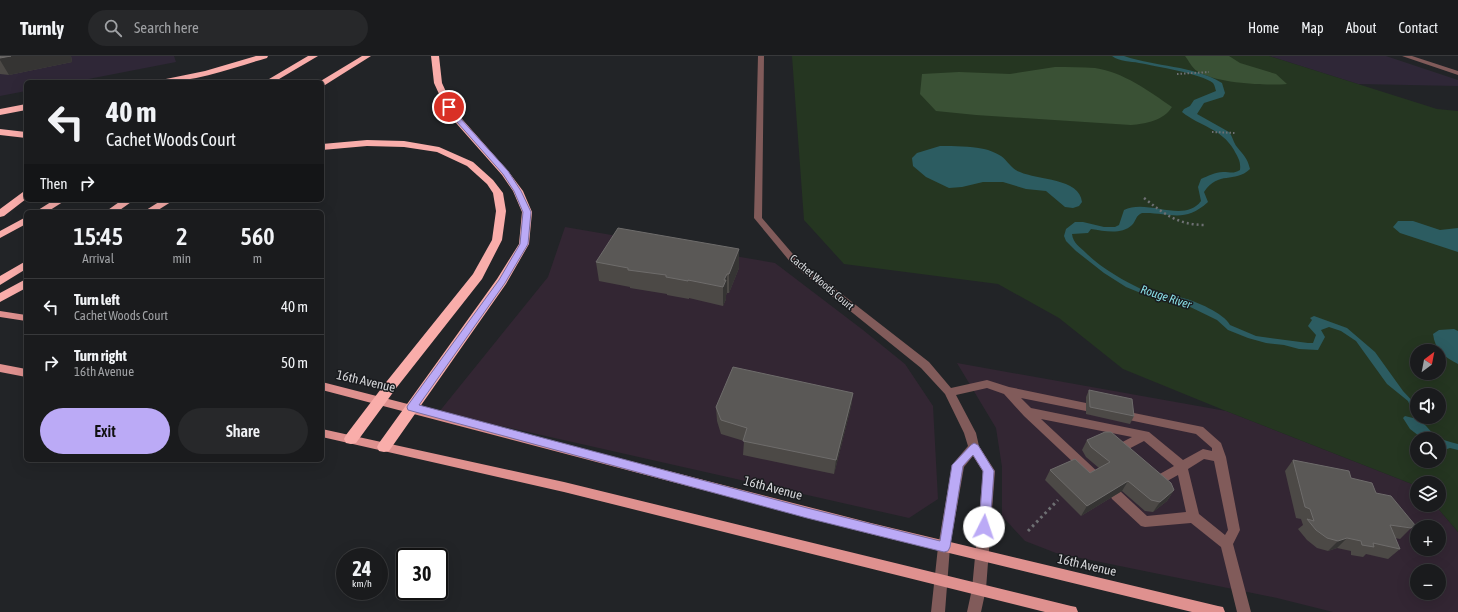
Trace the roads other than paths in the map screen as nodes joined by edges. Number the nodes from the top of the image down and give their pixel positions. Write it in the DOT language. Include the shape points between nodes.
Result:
graph roads {
  1 [pos="264,56"];
  2 [pos="314,56"];
  3 [pos="366,56"];
  4 [pos="435,56"];
  5 [pos="761,56"];
  6 [pos="1406,56"];
  7 [pos="1458,72"];
  8 [pos="174,80"];
  9 [pos="272,80"];
  10 [pos="324,82"];
  11 [pos="24,107"];
  12 [pos="0,112"];
  13 [pos="0,132"];
  14 [pos="24,135"];
  15 [pos="324,147"];
  16 [pos="24,196"];
  17 [pos="58,202"];
  18 [pos="126,202"];
  19 [pos="166,202"];
  20 [pos="44,210"];
  21 [pos="113,210"];
  22 [pos="152,210"];
  23 [pos="0,214"];
  24 [pos="24,221"];
  25 [pos="0,235"];
  26 [pos="24,265"];
  27 [pos="0,281"];
  28 [pos="24,284"];
  29 [pos="0,298"];
  30 [pos="0,314"];
  31 [pos="24,318"];
  32 [pos="0,368"];
  33 [pos="24,373"];
  34 [pos="324,386"];
  35 [pos="1008,391"];
  36 [pos="949,392"];
  37 [pos="381,400"];
  38 [pos="412,407"];
  39 [pos="1086,407"];
  40 [pos="1028,412"];
  41 [pos="1129,416"];
  42 [pos="324,433"];
  43 [pos="1145,435"];
  44 [pos="351,439"];
  45 [pos="384,447"];
  46 [pos="974,448"];
  47 [pos="1115,451"];
  48 [pos="1220,457"];
  49 [pos="1182,466"];
  50 [pos="1096,477"];
  51 [pos="1153,484"];
  52 [pos="1124,499"];
  53 [pos="1192,517"];
  54 [pos="1228,544"];
  55 [pos="944,547"];
  56 [pos="982,556"];
  57 [pos="941,580"];
  58 [pos="979,589"];
  59 [pos="938,612"];
  60 [pos="974,612"];
  61 [pos="1071,612"];
  62 [pos="1218,612"];
  63 [pos="1244,612"];
  1 -- 8 [label="highway"];
  2 -- 9 [label="highway"];
  3 -- 10 [label="highway"];
  4 -- 38 [label="highway" via="438,83 449,107 505,173 518,191 527,212 524,244 502,281"];
  5 -- 36 [label="street, Cachet Woods Court" via="758,218 795,262 925,365"];
  6 -- 7 [label="street"];
  11 -- 12 [label="highway"];
  13 -- 14 [label="highway"];
  15 -- 37 [label="highway" via="367,143 404,144 439,150 470,164 498,193 501,211 497,240 478,276"];
  16 -- 23 [label="highway"];
  17 -- 20 [label="highway"];
  18 -- 21 [label="highway"];
  19 -- 22 [label="highway"];
  24 -- 25 [label="highway"];
  26 -- 27 [label="highway"];
  28 -- 29 [label="highway"];
  30 -- 31 [label="main road"];
  32 -- 33 [label="main road"];
  34 -- 37 [label="main road, 16th Avenue"];
  35 -- 36 [label="street" via="987,384"];
  35 -- 39 [label="street"];
  35 -- 40 [label="street"];
  36 -- 46 [label="street, Cachet Woods Court" via="970,433"];
  37 -- 38 [label="main road, 16th Avenue"];
  37 -- 44 [label="highway"];
  38 -- 45 [label="highway"];
  38 -- 55 [label="main road, 16th Avenue" via="814,515"];
  40 -- 43 [label="street"];
  40 -- 50 [label="street" via="1089,465"];
  41 -- 48 [label="street" via="1199,430 1218,446"];
  42 -- 44 [label="main road"];
  43 -- 47 [label="street"];
  43 -- 49 [label="street"];
  44 -- 45 [label="main road"];
  45 -- 57 [label="main road" via="564,487"];
  46 -- 55 [label="street" via="958,465"];
  46 -- 56 [label="street, Cachet Woods Court" via="989,471"];
  48 -- 49 [label="street" via="1203,454"];
  48 -- 54 [label="street" via="1234,530"];
  49 -- 51 [label="street"];
  49 -- 53 [label="street"];
  52 -- 53 [label="street" via="1145,522"];
  53 -- 54 [label="street"];
  54 -- 63 [label="street"];
  55 -- 56 [label="main road, 16th Avenue"];
  55 -- 57 [label="street"];
  56 -- 58 [label="street, Cachet Woods Court"];
  56 -- 62 [label="main road, 16th Avenue"];
  57 -- 58 [label="main road"];
  57 -- 59 [label="street"];
  58 -- 60 [label="street, Cachet Woods Court"];
  58 -- 61 [label="main road"];
}
